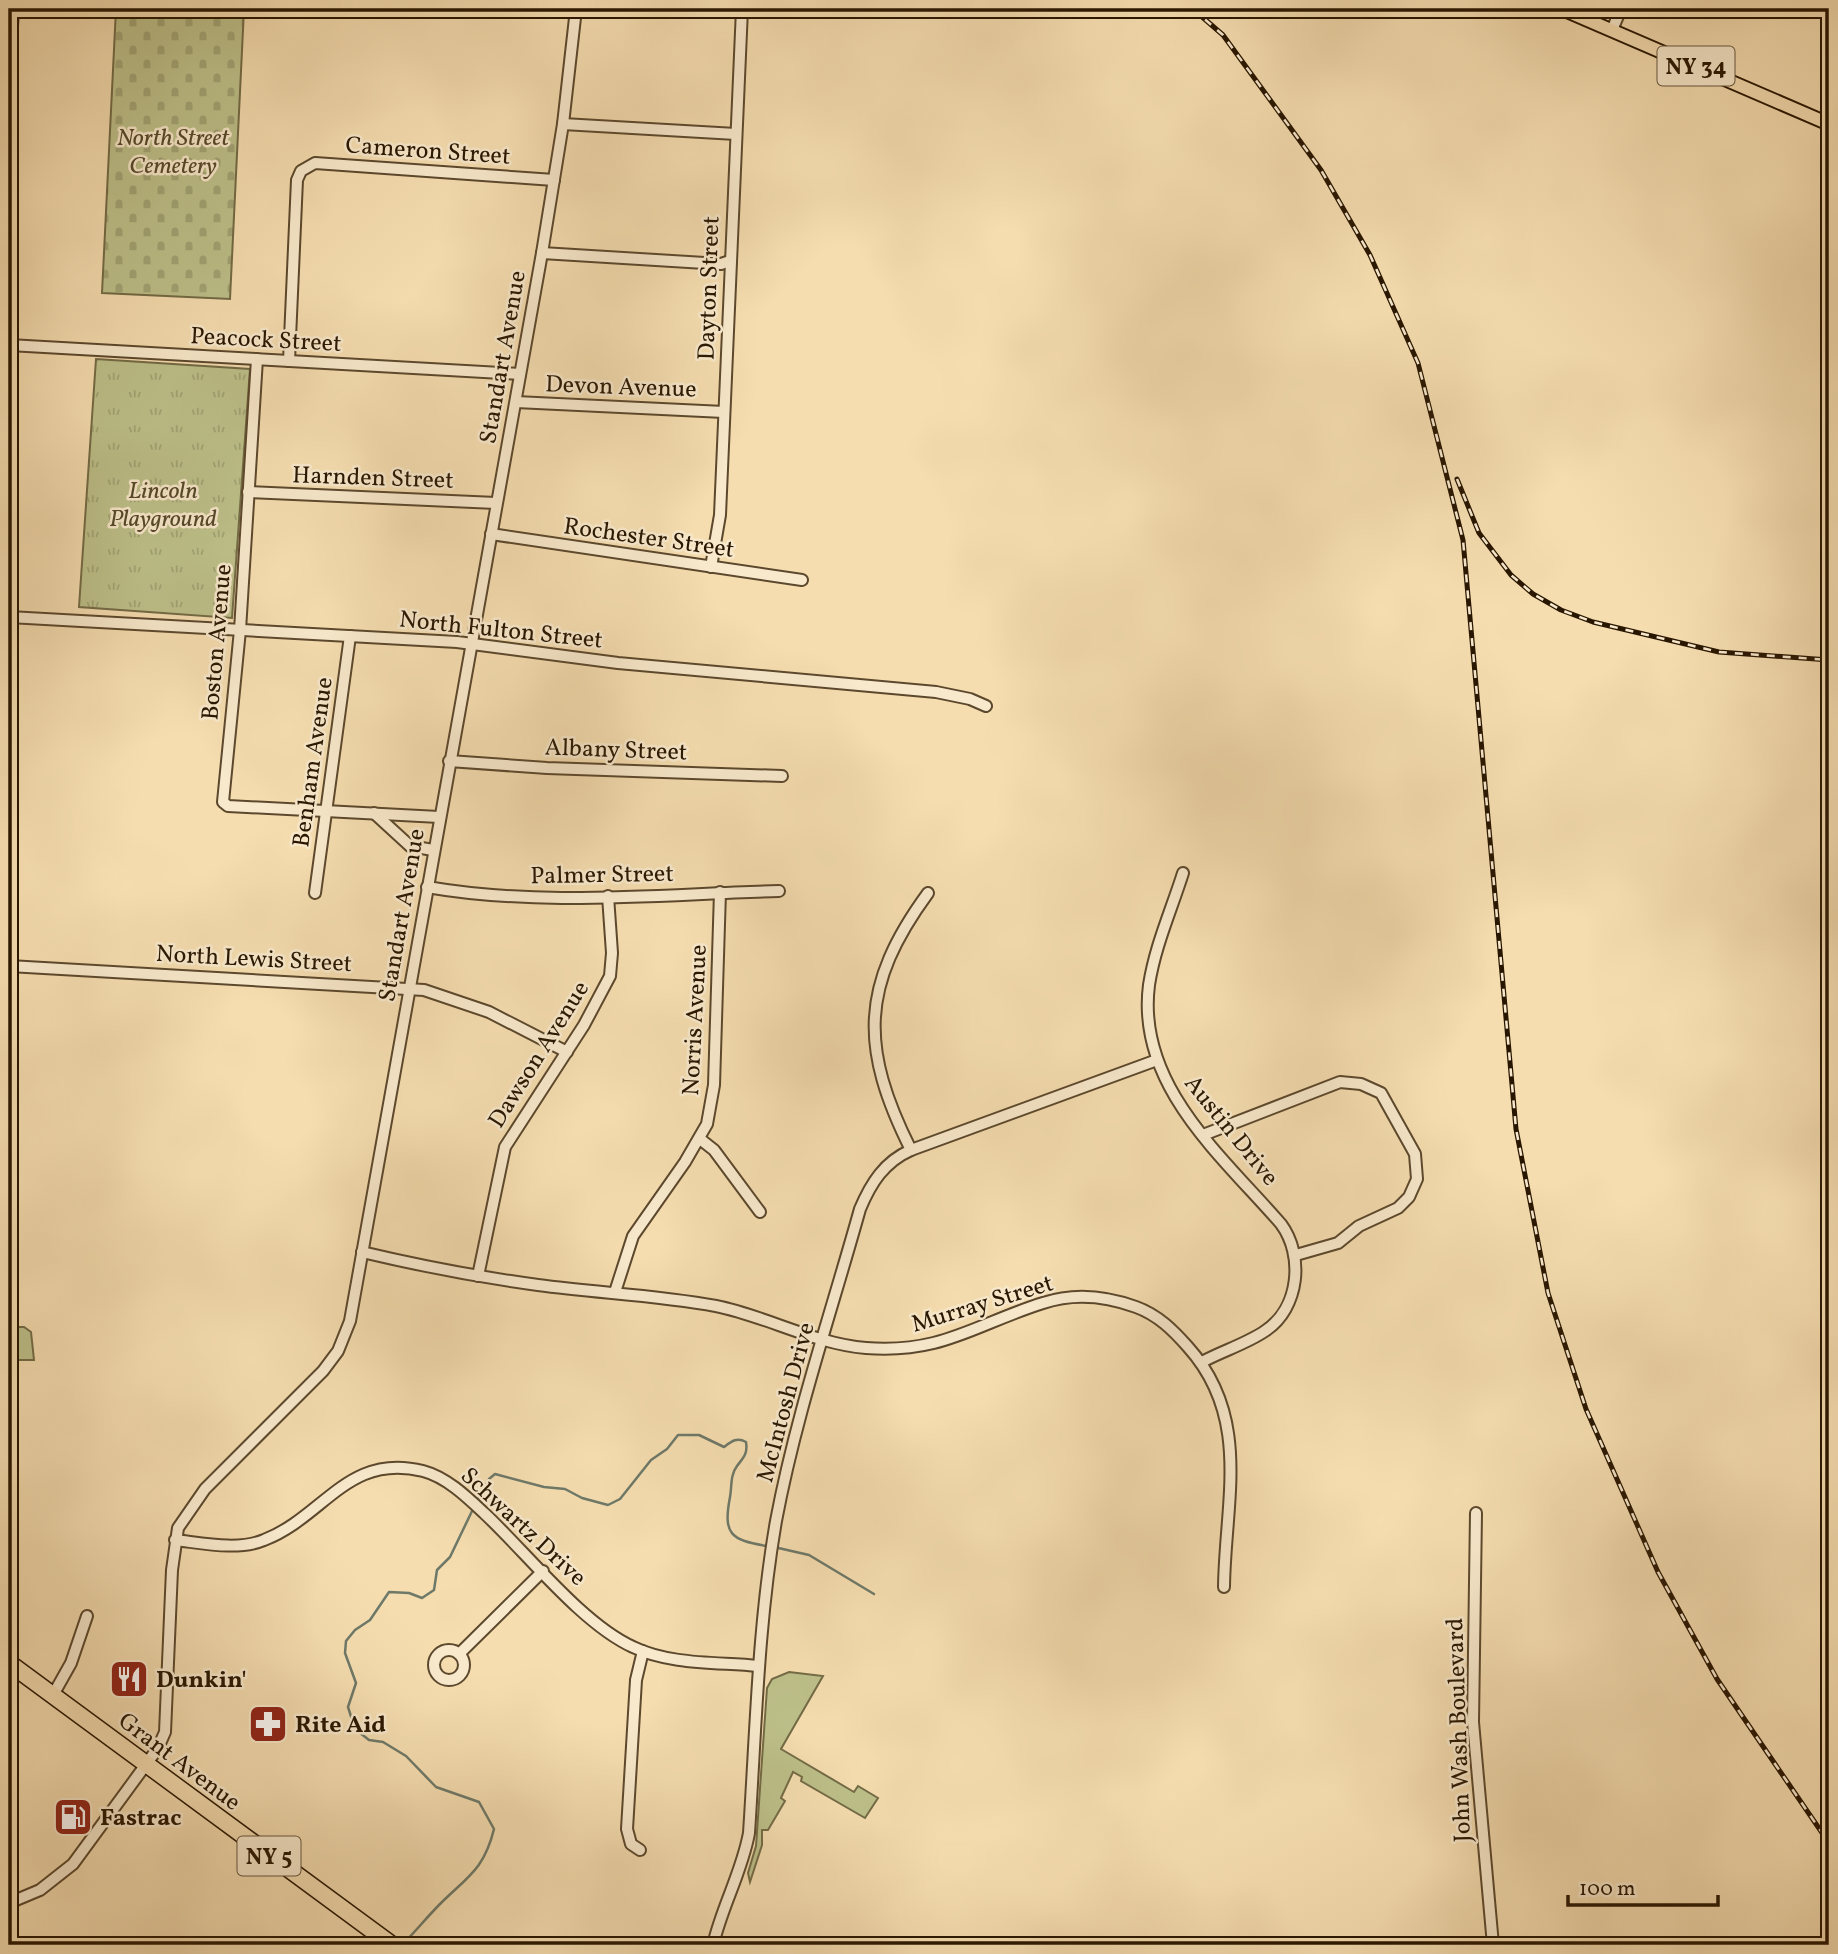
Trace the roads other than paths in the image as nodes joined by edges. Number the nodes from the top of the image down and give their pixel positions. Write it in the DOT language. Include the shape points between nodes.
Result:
graph roads {
  1 [pos="13,9"];
  2 [pos="576,9"];
  3 [pos="742,9"];
  4 [pos="1562,9"];
  5 [pos="1621,9"];
  6 [pos="1612,30"];
  7 [pos="9,79"];
  8 [pos="563,124"];
  9 [pos="1829,124"];
  10 [pos="736,134"];
  11 [pos="554,180"];
  12 [pos="542,253"];
  13 [pos="730,261"];
  14 [pos="9,345"];
  15 [pos="257,359"];
  16 [pos="289,361"];
  17 [pos="520,374"];
  18 [pos="516,402"];
  19 [pos="724,412"];
  20 [pos="248,492"];
  21 [pos="496,503"];
  22 [pos="491,534"];
  23 [pos="710,567"];
  24 [pos="802,580"];
  25 [pos="9,617"];
  26 [pos="240,630"];
  27 [pos="350,636"];
  28 [pos="472,643"];
  29 [pos="986,706"];
  30 [pos="449,761"];
  31 [pos="782,776"];
  32 [pos="326,811"];
  33 [pos="374,813"];
  34 [pos="439,817"];
  35 [pos="433,850"];
  36 [pos="1183,873"];
  37 [pos="427,887"];
  38 [pos="779,891"];
  39 [pos="720,892"];
  40 [pos="315,893"];
  41 [pos="928,893"];
  42 [pos="608,896"];
  43 [pos="9,966"];
  44 [pos="410,988"];
  45 [pos="567,1052"];
  46 [pos="1157,1060"];
  47 [pos="1203,1135"];
  48 [pos="700,1139"];
  49 [pos="911,1150"];
  50 [pos="760,1212"];
  51 [pos="362,1252"];
  52 [pos="1296,1255"];
  53 [pos="478,1276"];
  54 [pos="615,1292"];
  55 [pos="821,1337"];
  56 [pos="1202,1362"];
  57 [pos="1476,1513"];
  58 [pos="175,1541"];
  59 [pos="543,1572"];
  60 [pos="1224,1587"];
  61 [pos="87,1616"];
  62 [pos="643,1651"];
  63 [pos="459,1654"];
  64 [pos="9,1663"];
  65 [pos="758,1666"];
  66 [pos="52,1695"];
  67 [pos="147,1765"];
  68 [pos="640,1850"];
  69 [pos="9,1903"];
  70 [pos="391,1945"];
  71 [pos="713,1945"];
  72 [pos="1493,1945"];
  1 -- 7 [label="street"];
  2 -- 8 [label="street, Standart Avenue"];
  3 -- 10 [label="street, Dayton Street"];
  4 -- 6 [label="main road, NY 34"];
  5 -- 6 [label="street"];
  6 -- 9 [label="main road, NY 34"];
  8 -- 10 [label="street"];
  8 -- 11 [label="street, Standart Avenue"];
  10 -- 13 [label="street, Dayton Street"];
  11 -- 12 [label="street, Standart Avenue"];
  11 -- 16 [label="street, Cameron Street" via="315,163 301,171"];
  12 -- 13 [label="street"];
  12 -- 17 [label="street, Standart Avenue"];
  13 -- 19 [label="street, Dayton Street"];
  14 -- 15 [label="street, Peacock Street"];
  15 -- 16 [label="street, Peacock Street"];
  15 -- 20 [label="street, Boston Avenue"];
  16 -- 17 [label="street, Peacock Street"];
  17 -- 18 [label="street, Standart Avenue"];
  18 -- 19 [label="street, Devon Avenue"];
  18 -- 21 [label="street, Standart Avenue"];
  19 -- 23 [label="street, Dayton Street" via="720,515"];
  20 -- 21 [label="street, Harnden Street"];
  20 -- 26 [label="street, Boston Avenue"];
  21 -- 22 [label="street, Standart Avenue"];
  22 -- 23 [label="street, Rochester Street"];
  22 -- 28 [label="street, Standart Avenue"];
  23 -- 24 [label="street, Rochester Street"];
  25 -- 26 [label="street, North Fulton Street"];
  26 -- 27 [label="street, North Fulton Street"];
  26 -- 32 [label="street, Boston Avenue" via="223,786 226,805"];
  27 -- 28 [label="street, North Fulton Street"];
  27 -- 32 [label="street, Benham Avenue"];
  28 -- 29 [label="street, North Fulton Street" via="631,664 936,692"];
  28 -- 30 [label="street, Standart Avenue"];
  30 -- 31 [label="street, Albany Street"];
  30 -- 34 [label="street, Standart Avenue"];
  32 -- 33 [label="street"];
  32 -- 40 [label="street, Benham Avenue"];
  33 -- 34 [label="street"];
  33 -- 35 [label="street" via="410,846"];
  34 -- 35 [label="street, Standart Avenue"];
  35 -- 37 [label="street, Standart Avenue"];
  36 -- 46 [label="street, Austin Drive" via="1159,940 1149,987"];
  37 -- 42 [label="street, Palmer Street" via="492,897"];
  37 -- 44 [label="street, Standart Avenue"];
  38 -- 39 [label="street, Palmer Street"];
  39 -- 42 [label="street, Palmer Street"];
  39 -- 48 [label="street, Norris Avenue" via="714,1085"];
  41 -- 49 [label="street" via="889,957 874,1011 880,1078"];
  42 -- 45 [label="street, Dawson Avenue" via="610,976"];
  43 -- 44 [label="street, North Lewis Street"];
  44 -- 45 [label="street, North Lewis Street" via="489,1012"];
  44 -- 51 [label="street, Standart Avenue"];
  45 -- 53 [label="street, Dawson Avenue" via="505,1147"];
  46 -- 47 [label="street, Austin Drive" via="1173,1095"];
  46 -- 49 [label="street, McIntosh Drive"];
  47 -- 52 [label="street, Austin Drive" via="1289,1234"];
  47 -- 52 [label="street" via="1340,1082 1361,1084 1381,1093 1417,1159 1417,1179 1409,1196 1398,1208 1365,1223 1338,1243"];
  48 -- 50 [label="street" via="714,1150"];
  48 -- 54 [label="street, Norris Avenue" via="633,1236"];
  49 -- 55 [label="street, McIntosh Drive" via="886,1166 869,1187"];
  51 -- 53 [label="street, Murray Street"];
  51 -- 58 [label="street, Standart Avenue" via="350,1321 330,1363 205,1489 183,1519"];
  52 -- 56 [label="street" via="1288,1304 1272,1326"];
  53 -- 54 [label="street, Murray Street"];
  54 -- 55 [label="street, Murray Street" via="720,1307"];
  55 -- 56 [label="street, Murray Street" via="863,1348 922,1346 982,1329 1044,1303 1088,1296 1127,1303 1154,1314"];
  55 -- 65 [label="street, McIntosh Drive" via="776,1522"];
  56 -- 60 [label="street, Murray Street" via="1220,1396 1232,1478"];
  57 -- 72 [label="street, John Wash Boulevard" via="1473,1722"];
  58 -- 59 [label="street, Schwartz Drive" via="228,1545 264,1540 353,1478 385,1468 408,1468 433,1474 461,1493"];
  58 -- 67 [label="street, Standart Avenue" via="165,1732"];
  59 -- 62 [label="street, Schwartz Drive" via="603,1628"];
  59 -- 63 [label="street"];
  61 -- 66 [label="street" via="71,1663"];
  62 -- 65 [label="street, Schwartz Drive" via="666,1658"];
  62 -- 68 [label="street" via="636,1680 626,1829 631,1844"];
  64 -- 66 [label="highway, Grant Avenue / NY 5"];
  65 -- 71 [label="street, McIntosh Drive" via="749,1833"];
  66 -- 67 [label="highway, Grant Avenue / NY 5"];
  67 -- 69 [label="street, Standart Avenue" via="73,1864 40,1889"];
  67 -- 70 [label="highway, Grant Avenue / NY 5"];
}
